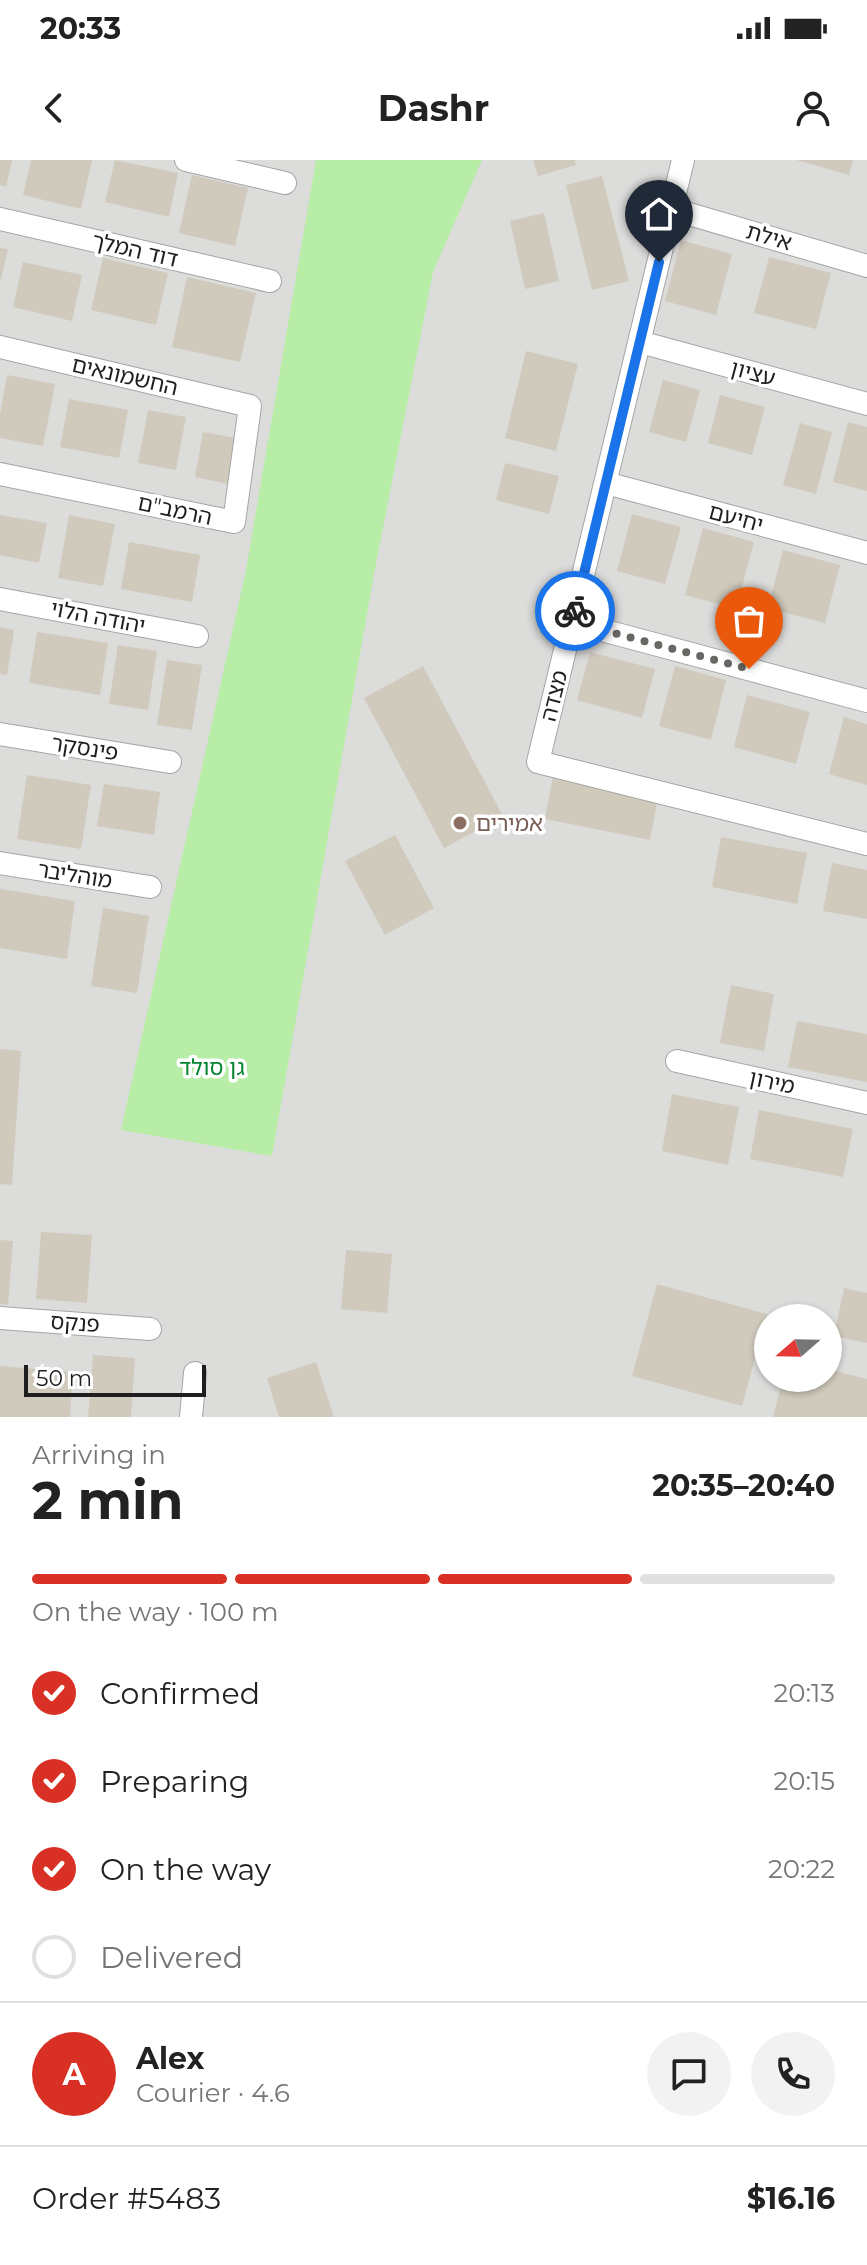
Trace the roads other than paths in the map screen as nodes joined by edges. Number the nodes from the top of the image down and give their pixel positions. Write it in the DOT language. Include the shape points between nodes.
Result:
graph roads {
  1 [pos="186,160"];
  2 [pos="683,160"];
  3 [pos="285,183"];
  4 [pos="672,209"];
  5 [pos="0,219"];
  6 [pos="867,266"];
  7 [pos="270,281"];
  8 [pos="640,342"];
  9 [pos="0,347"];
  10 [pos="867,404"];
  11 [pos="250,406"];
  12 [pos="0,474"];
  13 [pos="606,483"];
  14 [pos="867,553"];
  15 [pos="0,599"];
  16 [pos="572,622"];
  17 [pos="197,636"];
  18 [pos="867,701"];
  19 [pos="0,734"];
  20 [pos="170,762"];
  21 [pos="867,844"];
  22 [pos="0,863"];
  23 [pos="150,887"];
  24 [pos="677,1061"];
  25 [pos="867,1103"];
  26 [pos="0,1318"];
  27 [pos="150,1329"];
  28 [pos="195,1373"];
  29 [pos="191,1417"];
  1 -- 3 [label="street"];
  2 -- 4 [label="street, מצדה"];
  4 -- 6 [label="street, אילת"];
  4 -- 8 [label="street, מצדה"];
  5 -- 7 [label="street, דוד המלך"];
  8 -- 10 [label="street, עציון"];
  8 -- 13 [label="street, מצדה"];
  9 -- 11 [label="street, החשמונאים"];
  11 -- 12 [label="street, הרמב\"ם" via="234,522"];
  13 -- 14 [label="street, יחיעם"];
  13 -- 16 [label="street, מצדה"];
  15 -- 17 [label="street, יהודה הלוי"];
  16 -- 18 [label="street"];
  16 -- 21 [label="street, מצדה" via="538,762"];
  19 -- 20 [label="street, פינסקר"];
  22 -- 23 [label="street, מוהליבר"];
  24 -- 25 [label="street, מירון"];
  26 -- 27 [label="street, פנקס"];
  28 -- 29 [label="street"];
}
